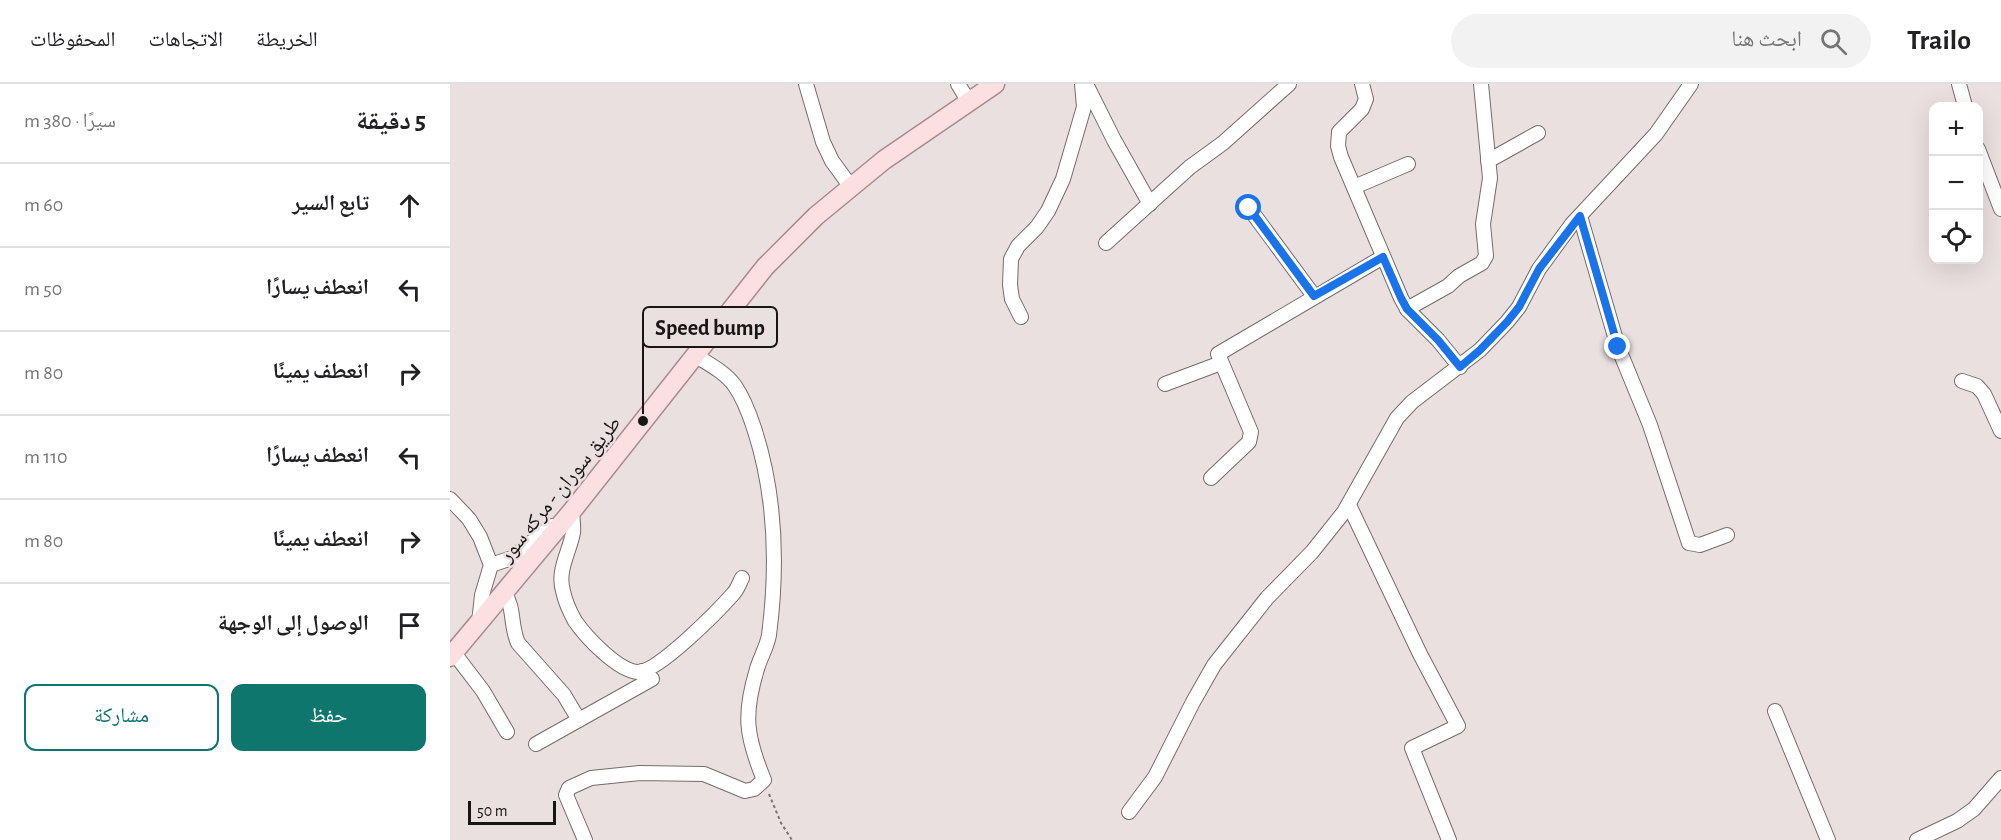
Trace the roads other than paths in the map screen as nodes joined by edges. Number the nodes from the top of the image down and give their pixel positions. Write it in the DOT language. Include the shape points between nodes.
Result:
graph roads {
  1 [pos="806,84"];
  2 [pos="958,84"];
  3 [pos="995,84"];
  4 [pos="1084,84"];
  5 [pos="1289,84"];
  6 [pos="1362,84"];
  7 [pos="1481,84"];
  8 [pos="1691,84"];
  9 [pos="1959,84"];
  10 [pos="969,102"];
  11 [pos="1964,102"];
  12 [pos="1538,133"];
  13 [pos="1981,156"];
  14 [pos="1488,161"];
  15 [pos="1408,164"];
  16 [pos="1354,187"];
  17 [pos="851,188"];
  18 [pos="1150,204"];
  19 [pos="1249,208"];
  20 [pos="2001,209"];
  21 [pos="1580,216"];
  22 [pos="1106,243"];
  23 [pos="1383,257"];
  24 [pos="1314,296"];
  25 [pos="1407,309"];
  26 [pos="1021,317"];
  27 [pos="696,356"];
  28 [pos="1221,363"];
  29 [pos="1460,367"];
  30 [pos="1962,381"];
  31 [pos="1165,384"];
  32 [pos="2001,431"];
  33 [pos="1211,478"];
  34 [pos="450,499"];
  35 [pos="1348,505"];
  36 [pos="572,511"];
  37 [pos="1727,536"];
  38 [pos="491,565"];
  39 [pos="741,579"];
  40 [pos="504,592"];
  41 [pos="479,623"];
  42 [pos="452,655"];
  43 [pos="642,671"];
  44 [pos="1775,711"];
  45 [pos="579,720"];
  46 [pos="507,732"];
  47 [pos="536,744"];
  48 [pos="2001,778"];
  49 [pos="1129,812"];
  50 [pos="585,840"];
  51 [pos="1449,840"];
  52 [pos="1828,840"];
  53 [pos="1917,840"];
  1 -- 17 [label="street" via="823,142"];
  2 -- 10 [label="street"];
  3 -- 10 [label="main road, طريق سوران - مركه سور"];
  4 -- 18 [label="street"];
  4 -- 26 [label="street" via="1084,106 1063,179 1038,227 1018,246 1011,259 1012,299"];
  5 -- 18 [label="street"];
  6 -- 16 [label="street" via="1366,99 1362,109 1339,132 1341,157"];
  7 -- 14 [label="street"];
  8 -- 21 [label="street" via="1656,134"];
  9 -- 11 [label="street"];
  10 -- 17 [label="main road, طريق سوران - مركه سور" via="884,160"];
  12 -- 14 [label="street"];
  13 -- 20 [label="street"];
  14 -- 25 [label="street" via="1489,193 1483,224 1486,256 1482,263 1448,286"];
  15 -- 16 [label="street"];
  16 -- 23 [label="street"];
  17 -- 27 [label="main road, طريق سوران - مركه سور" via="816,216 765,267"];
  18 -- 22 [label="street"];
  19 -- 24 [label="street"];
  21 -- 29 [label="street" via="1539,269 1519,307"];
  21 -- 37 [label="street" via="1618,347 1650,425 1689,543 1700,545"];
  23 -- 24 [label="street"];
  23 -- 25 [label="street"];
  24 -- 28 [label="street" via="1218,354"];
  25 -- 29 [label="street"];
  27 -- 36 [label="main road, طريق سوران - مركه سور"];
  27 -- 50 [label="street" via="734,384 747,406 762,451 774,515 774,579 768,639 748,702 748,733 764,780 754,789 745,790 704,774 640,773 591,778 569,788 566,795"];
  28 -- 31 [label="street"];
  28 -- 33 [label="street" via="1251,432 1249,442"];
  29 -- 35 [label="street" via="1397,418"];
  30 -- 32 [label="street" via="1977,386 1984,394"];
  34 -- 38 [label="street" via="469,519"];
  35 -- 49 [label="street" via="1214,665 1155,777"];
  35 -- 51 [label="street" via="1458,726 1412,748"];
  36 -- 38 [label="street" via="512,558"];
  36 -- 40 [label="main road, طريق سوران - مركه سور"];
  36 -- 43 [label="street" via="573,532 562,568 562,590 571,611 589,639 605,654 622,666"];
  38 -- 41 [label="street"];
  39 -- 43 [label="street" via="735,592 683,643 660,663"];
  40 -- 41 [label="main road, طريق سوران - مركه سور"];
  40 -- 45 [label="street" via="511,603 518,643 564,695"];
  41 -- 42 [label="main road, طريق سوران - مركه سور"];
  42 -- 46 [label="street" via="483,691"];
  43 -- 45 [label="street" via="652,680"];
  44 -- 52 [label="street"];
  45 -- 47 [label="street"];
  48 -- 53 [label="street" via="1974,809"];
}
